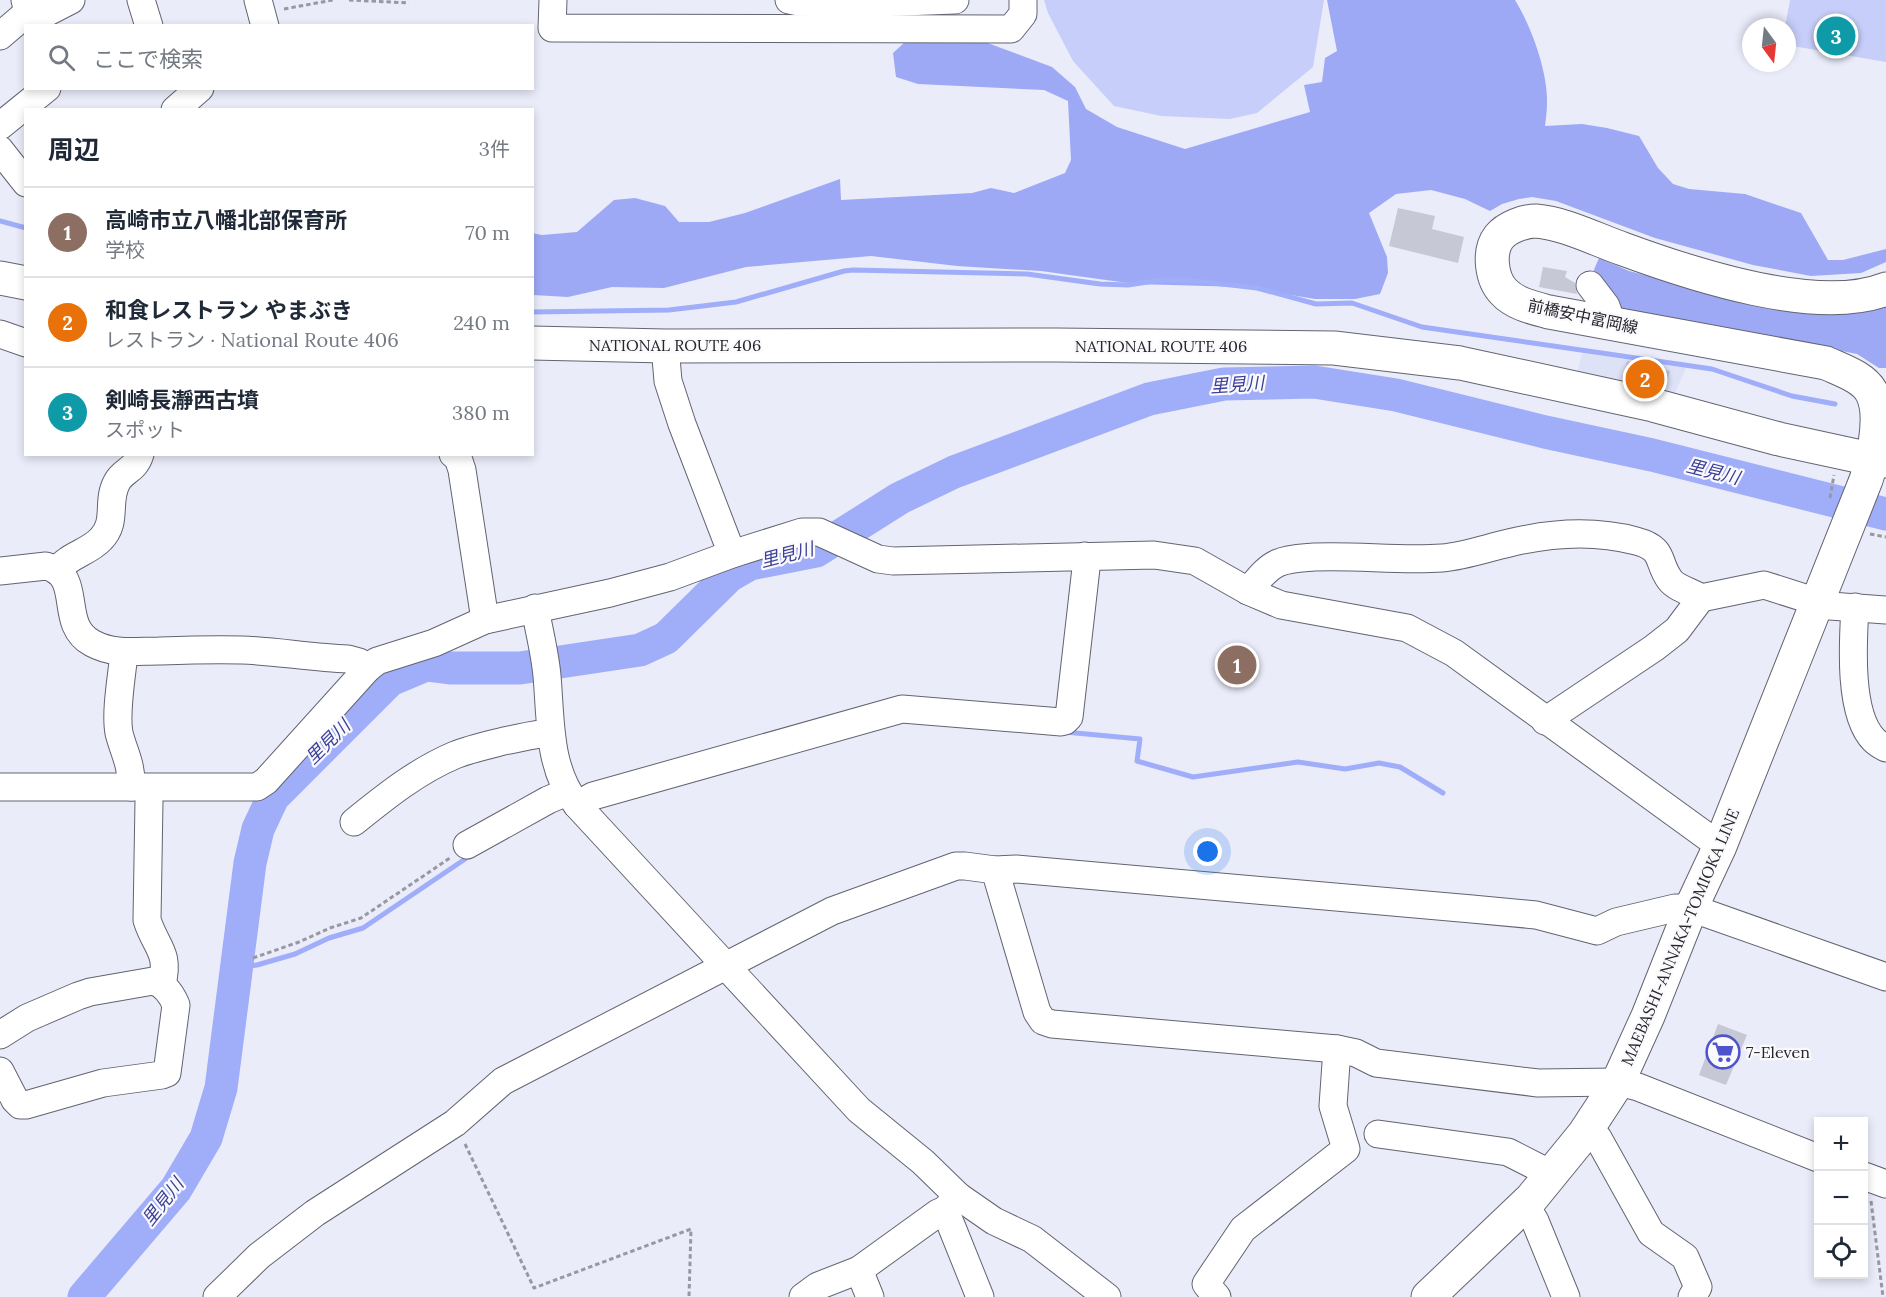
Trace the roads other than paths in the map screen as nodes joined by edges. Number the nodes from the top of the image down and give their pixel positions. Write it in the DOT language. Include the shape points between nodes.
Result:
graph roads {
  1 [pos="71,0"];
  2 [pos="141,0"];
  3 [pos="553,0"];
  4 [pos="789,0"];
  5 [pos="955,0"];
  6 [pos="1023,0"];
  7 [pos="32,4"];
  8 [pos="148,24"];
  9 [pos="0,36"];
  10 [pos="44,90"];
  11 [pos="167,90"];
  12 [pos="198,90"];
  13 [pos="174,108"];
  14 [pos="177,108"];
  15 [pos="0,126"];
  16 [pos="0,150"];
  17 [pos="24,180"];
  18 [pos="0,278"];
  19 [pos="24,283"];
  20 [pos="1590,285"];
  21 [pos="1886,289"];
  22 [pos="1612,323"];
  23 [pos="0,334"];
  24 [pos="24,342"];
  25 [pos="534,343"];
  26 [pos="665,346"];
  27 [pos="139,456"];
  28 [pos="455,456"];
  29 [pos="1879,460"];
  30 [pos="1848,525"];
  31 [pos="732,554"];
  32 [pos="1085,556"];
  33 [pos="0,571"];
  34 [pos="57,571"];
  35 [pos="1248,591"];
  36 [pos="1701,598"];
  37 [pos="1817,601"];
  38 [pos="1876,605"];
  39 [pos="535,608"];
  40 [pos="485,620"];
  41 [pos="124,653"];
  42 [pos="368,668"];
  43 [pos="1545,721"];
  44 [pos="550,733"];
  45 [pos="1886,748"];
  46 [pos="0,787"];
  47 [pos="140,794"];
  48 [pos="572,798"];
  49 [pos="354,822"];
  50 [pos="467,845"];
  51 [pos="1720,846"];
  52 [pos="995,870"];
  53 [pos="1691,908"];
  54 [pos="724,966"];
  55 [pos="1886,977"];
  56 [pos="162,984"];
  57 [pos="0,1035"];
  58 [pos="1337,1049"];
  59 [pos="0,1071"];
  60 [pos="1618,1082"];
  61 [pos="1588,1128"];
  62 [pos="1378,1134"];
  63 [pos="1814,1156"];
  64 [pos="1551,1174"];
  65 [pos="952,1203"];
  66 [pos="1525,1204"];
  67 [pos="859,1270"];
  68 [pos="217,1297"];
  69 [pos="803,1297"];
  70 [pos="870,1297"];
  71 [pos="980,1297"];
  72 [pos="1107,1297"];
  73 [pos="1217,1297"];
  74 [pos="1428,1297"];
  75 [pos="1566,1297"];
  76 [pos="1692,1297"];
  1 -- 7 [label="street" via="38,17"];
  2 -- 8 [label="street"];
  3 -- 6 [label="street" via="552,28 1011,29 1023,14"];
  4 -- 5 [label="street" via="850,4"];
  7 -- 9 [label="street"];
  10 -- 15 [label="street"];
  11 -- 13 [label="street"];
  12 -- 14 [label="street"];
  16 -- 17 [label="street"];
  18 -- 19 [label="main road"];
  20 -- 22 [label="street" via="1606,306"];
  21 -- 22 [label="main road, 前橋安中富岡線" via="1839,298 1785,294 1726,282 1535,221 1514,226 1499,237 1491,259 1504,293 1531,307"];
  22 -- 29 [label="main road, 前橋安中富岡線" via="1826,363 1856,376 1872,393"];
  23 -- 24 [label="street"];
  25 -- 26 [label="main road, NATIONAL ROUTE 406"];
  26 -- 29 [label="main road, NATIONAL ROUTE 406" via="1334,348 1460,363"];
  26 -- 31 [label="street" via="668,381"];
  27 -- 34 [label="street" via="117,481 110,530 96,545 63,562"];
  28 -- 40 [label="street" via="462,470"];
  29 -- 30 [label="main road, 前橋安中富岡線"];
  30 -- 37 [label="main road, MAEBASHI-ANNAKA-TOMIOKA LINE"];
  31 -- 32 [label="street" via="802,532 819,532 878,559 893,561"];
  31 -- 39 [label="street" via="670,577"];
  32 -- 35 [label="street" via="1154,555 1195,561"];
  32 -- 48 [label="street" via="1069,717 1065,721 903,709 593,796"];
  33 -- 34 [label="street" via="46,566"];
  34 -- 41 [label="street" via="67,582 71,616 80,635 102,648"];
  35 -- 36 [label="street" via="1278,563 1297,558 1442,558 1532,539 1584,534 1611,535 1650,546 1661,559 1670,581"];
  35 -- 43 [label="street" via="1281,605 1407,628 1454,653"];
  36 -- 37 [label="street" via="1764,585"];
  36 -- 43 [label="street" via="1677,630"];
  37 -- 38 [label="street" via="1830,606"];
  37 -- 51 [label="main road, MAEBASHI-ANNAKA-TOMIOKA LINE"];
  38 -- 45 [label="street" via="1852,652 1856,699 1866,727 1874,740"];
  39 -- 40 [label="street"];
  39 -- 44 [label="street" via="545,664"];
  40 -- 42 [label="street"];
  41 -- 42 [label="street" via="242,650 348,659"];
  41 -- 47 [label="street" via="119,726"];
  42 -- 47 [label="street" via="257,787"];
  43 -- 51 [label="street"];
  44 -- 48 [label="street" via="555,758"];
  44 -- 49 [label="street" via="490,745 442,761 389,794"];
  46 -- 47 [label="street"];
  47 -- 56 [label="street" via="147,920 164,958"];
  48 -- 50 [label="street" via="548,800"];
  48 -- 54 [label="street"];
  51 -- 53 [label="main road, MAEBASHI-ANNAKA-TOMIOKA LINE"];
  52 -- 53 [label="street" via="1536,915 1597,931 1616,922"];
  52 -- 54 [label="street" via="956,866 832,911"];
  52 -- 58 [label="street" via="1043,1021"];
  53 -- 55 [label="street"];
  53 -- 60 [label="main road, MAEBASHI-ANNAKA-TOMIOKA LINE"];
  54 -- 65 [label="street" via="860,1110 923,1162"];
  54 -- 68 [label="street" via="511,1076 455,1123 315,1213 259,1256"];
  56 -- 57 [label="street" via="153,981 90,992 27,1018"];
  56 -- 59 [label="street" via="176,1005 168,1073 103,1083 20,1105"];
  58 -- 60 [label="street" via="1376,1063 1526,1081"];
  58 -- 73 [label="street" via="1334,1106 1347,1149 1243,1229 1206,1284"];
  60 -- 61 [label="main road, MAEBASHI-ANNAKA-TOMIOKA LINE"];
  60 -- 63 [label="street"];
  61 -- 64 [label="main road, MAEBASHI-ANNAKA-TOMIOKA LINE"];
  61 -- 76 [label="street" via="1599,1138 1651,1233 1685,1257 1698,1287"];
  62 -- 64 [label="street" via="1508,1152"];
  64 -- 66 [label="main road, MAEBASHI-ANNAKA-TOMIOKA LINE"];
  65 -- 67 [label="street"];
  65 -- 71 [label="street"];
  65 -- 72 [label="street" via="1032,1239"];
  66 -- 74 [label="main road, MAEBASHI-ANNAKA-TOMIOKA LINE"];
  66 -- 75 [label="street"];
  67 -- 69 [label="street" via="818,1286"];
  67 -- 70 [label="street"];
}
